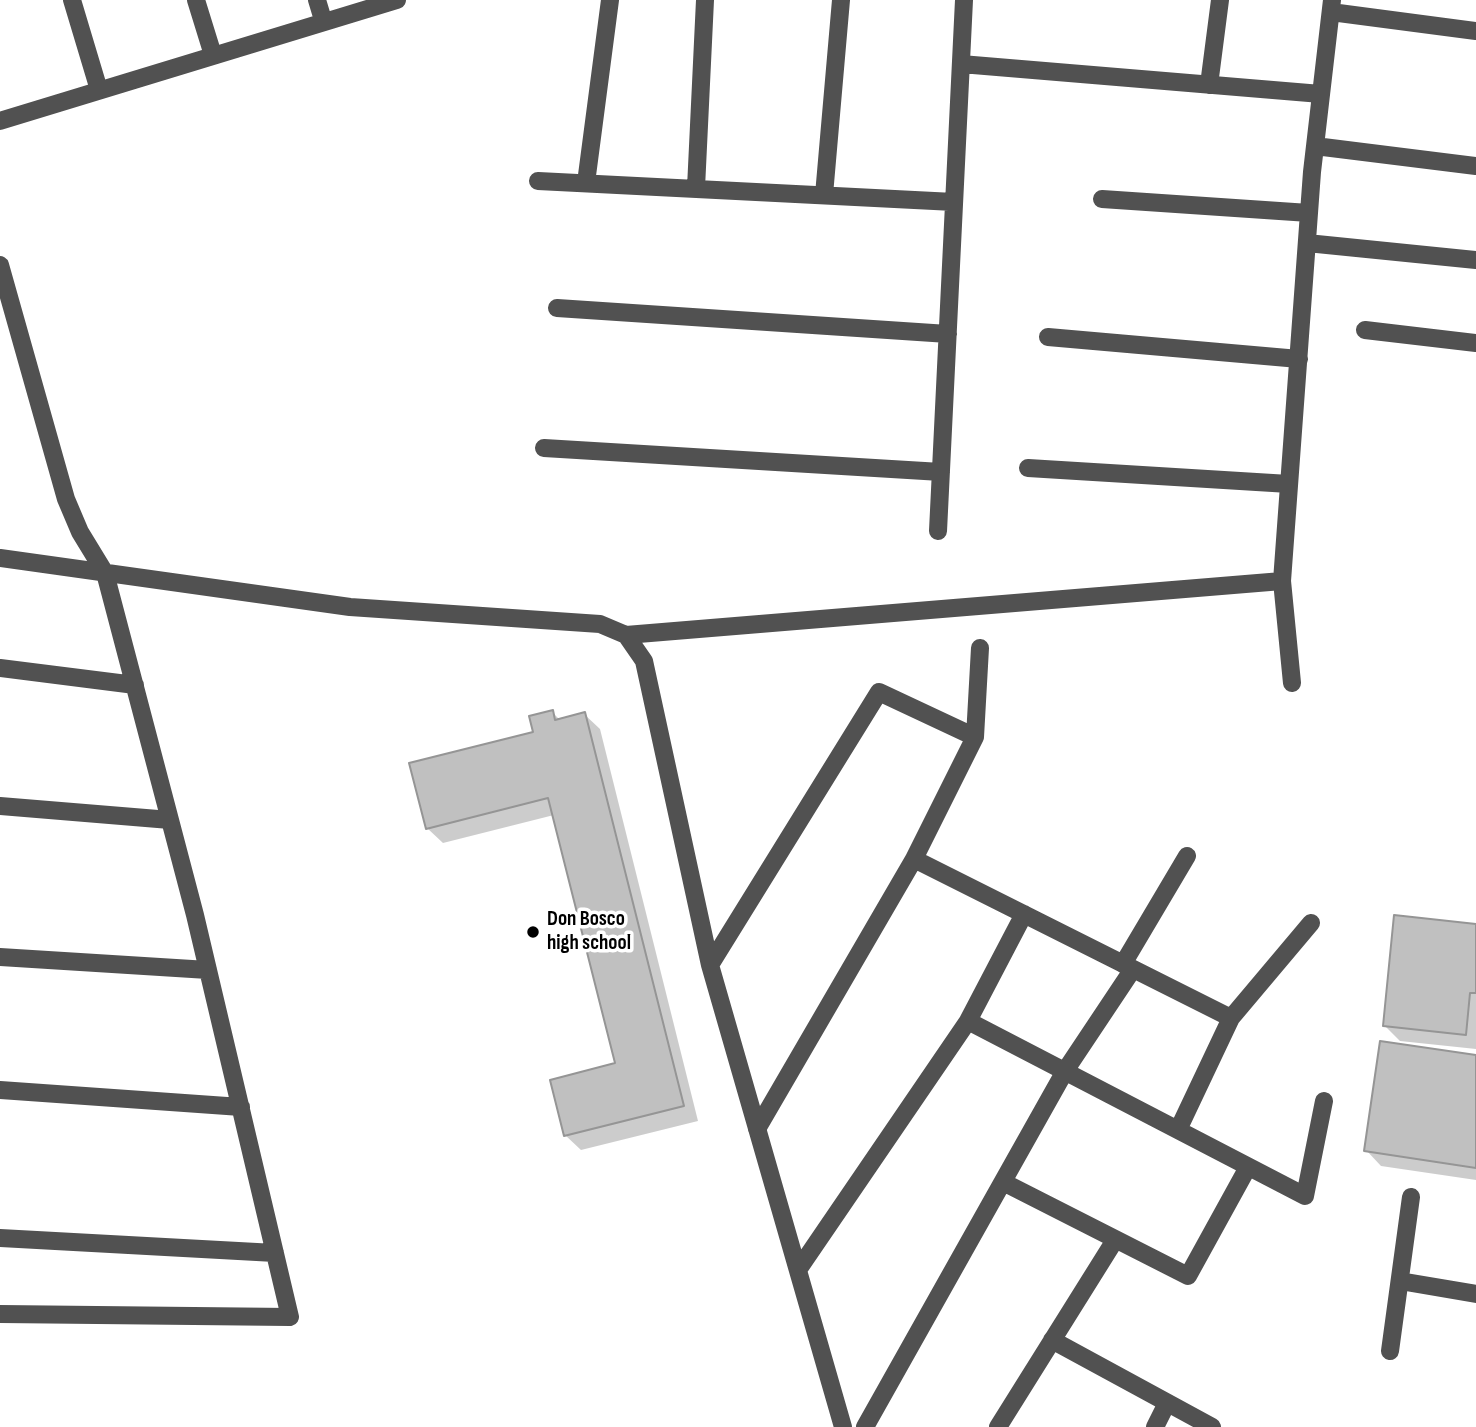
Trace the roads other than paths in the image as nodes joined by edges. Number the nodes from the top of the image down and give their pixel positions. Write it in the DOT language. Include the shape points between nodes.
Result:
graph roads {
  1 [pos="72,0"];
  2 [pos="196,0"];
  3 [pos="317,0"];
  4 [pos="397,0"];
  5 [pos="610,0"];
  6 [pos="705,0"];
  7 [pos="841,0"];
  8 [pos="964,0"];
  9 [pos="1220,0"];
  10 [pos="1332,6"];
  11 [pos="323,20"];
  12 [pos="1476,31"];
  13 [pos="213,55"];
  14 [pos="961,64"];
  15 [pos="1209,85"];
  16 [pos="99,90"];
  17 [pos="1321,94"];
  18 [pos="0,121"];
  19 [pos="1315,146"];
  20 [pos="1476,166"];
  21 [pos="538,181"];
  22 [pos="586,183"];
  23 [pos="696,188"];
  24 [pos="824,195"];
  25 [pos="1102,200"];
  26 [pos="954,202"];
  27 [pos="1309,213"];
  28 [pos="1307,243"];
  29 [pos="1476,260"];
  30 [pos="0,265"];
  31 [pos="557,308"];
  32 [pos="1365,330"];
  33 [pos="948,334"];
  34 [pos="1048,337"];
  35 [pos="1476,343"];
  36 [pos="1298,359"];
  37 [pos="544,448"];
  38 [pos="1028,468"];
  39 [pos="941,472"];
  40 [pos="1289,484"];
  41 [pos="938,531"];
  42 [pos="0,558"];
  43 [pos="105,573"];
  44 [pos="1282,581"];
  45 [pos="626,635"];
  46 [pos="980,648"];
  47 [pos="0,668"];
  48 [pos="1292,683"];
  49 [pos="135,685"];
  50 [pos="975,737"];
  51 [pos="0,806"];
  52 [pos="170,820"];
  53 [pos="1187,856"];
  54 [pos="914,859"];
  55 [pos="1024,914"];
  56 [pos="1311,923"];
  57 [pos="0,957"];
  58 [pos="710,965"];
  59 [pos="1128,967"];
  60 [pos="208,970"];
  61 [pos="1231,1018"];
  62 [pos="968,1021"];
  63 [pos="1065,1071"];
  64 [pos="0,1090"];
  65 [pos="1324,1101"];
  66 [pos="241,1107"];
  67 [pos="757,1129"];
  68 [pos="1178,1130"];
  69 [pos="1248,1167"];
  70 [pos="1003,1182"];
  71 [pos="1411,1196"];
  72 [pos="0,1238"];
  73 [pos="1115,1240"];
  74 [pos="275,1253"];
  75 [pos="798,1270"];
  76 [pos="1400,1281"];
  77 [pos="1476,1294"];
  78 [pos="0,1314"];
  79 [pos="1052,1340"];
  80 [pos="1390,1351"];
  81 [pos="1167,1403"];
  82 [pos="843,1427"];
  83 [pos="865,1427"];
  84 [pos="998,1427"];
  85 [pos="1155,1427"];
  86 [pos="1212,1427"];
  1 -- 16 [label="street"];
  2 -- 13 [label="street"];
  3 -- 11 [label="street"];
  4 -- 11 [label="street"];
  5 -- 22 [label="street"];
  6 -- 23 [label="street"];
  7 -- 24 [label="street"];
  8 -- 14 [label="street"];
  9 -- 15 [label="street"];
  10 -- 12 [label="street"];
  10 -- 17 [label="street"];
  11 -- 13 [label="street"];
  13 -- 16 [label="street"];
  14 -- 15 [label="street"];
  14 -- 26 [label="street"];
  15 -- 17 [label="street"];
  16 -- 18 [label="street"];
  17 -- 19 [label="street"];
  19 -- 20 [label="street"];
  19 -- 27 [label="street"];
  21 -- 22 [label="street"];
  22 -- 23 [label="street"];
  23 -- 24 [label="street"];
  24 -- 26 [label="street"];
  25 -- 27 [label="street"];
  26 -- 33 [label="street"];
  27 -- 28 [label="street"];
  28 -- 29 [label="street"];
  28 -- 36 [label="street"];
  30 -- 43 [label="street" via="66,499"];
  31 -- 33 [label="street"];
  32 -- 35 [label="street"];
  33 -- 39 [label="street"];
  34 -- 36 [label="street"];
  36 -- 40 [label="street"];
  37 -- 39 [label="street"];
  38 -- 40 [label="street"];
  39 -- 41 [label="street"];
  40 -- 44 [label="street"];
  42 -- 43 [label="street"];
  43 -- 45 [label="street" via="350,607 600,624"];
  43 -- 49 [label="street"];
  44 -- 45 [label="street"];
  44 -- 48 [label="street"];
  45 -- 58 [label="street" via="644,662"];
  46 -- 50 [label="street"];
  47 -- 49 [label="street"];
  49 -- 52 [label="street"];
  50 -- 54 [label="street"];
  50 -- 58 [label="street" via="879,692"];
  51 -- 52 [label="street"];
  52 -- 60 [label="street"];
  53 -- 59 [label="street"];
  54 -- 55 [label="street"];
  54 -- 67 [label="street"];
  55 -- 59 [label="street"];
  55 -- 62 [label="street"];
  56 -- 61 [label="street"];
  57 -- 60 [label="street"];
  58 -- 67 [label="street"];
  59 -- 61 [label="street"];
  59 -- 63 [label="street"];
  60 -- 66 [label="street"];
  61 -- 68 [label="street"];
  62 -- 63 [label="street"];
  62 -- 75 [label="street"];
  63 -- 68 [label="street"];
  63 -- 70 [label="street"];
  64 -- 66 [label="street"];
  65 -- 69 [label="street" via="1305,1196"];
  66 -- 74 [label="street"];
  67 -- 75 [label="street"];
  68 -- 69 [label="street"];
  69 -- 73 [label="street" via="1188,1276"];
  70 -- 73 [label="street"];
  70 -- 83 [label="street"];
  71 -- 76 [label="street"];
  72 -- 74 [label="street"];
  73 -- 79 [label="street"];
  74 -- 78 [label="street" via="290,1317"];
  75 -- 82 [label="street"];
  76 -- 77 [label="street"];
  76 -- 80 [label="street"];
  79 -- 81 [label="street"];
  79 -- 84 [label="street"];
  81 -- 85 [label="street"];
  81 -- 86 [label="street"];
}
